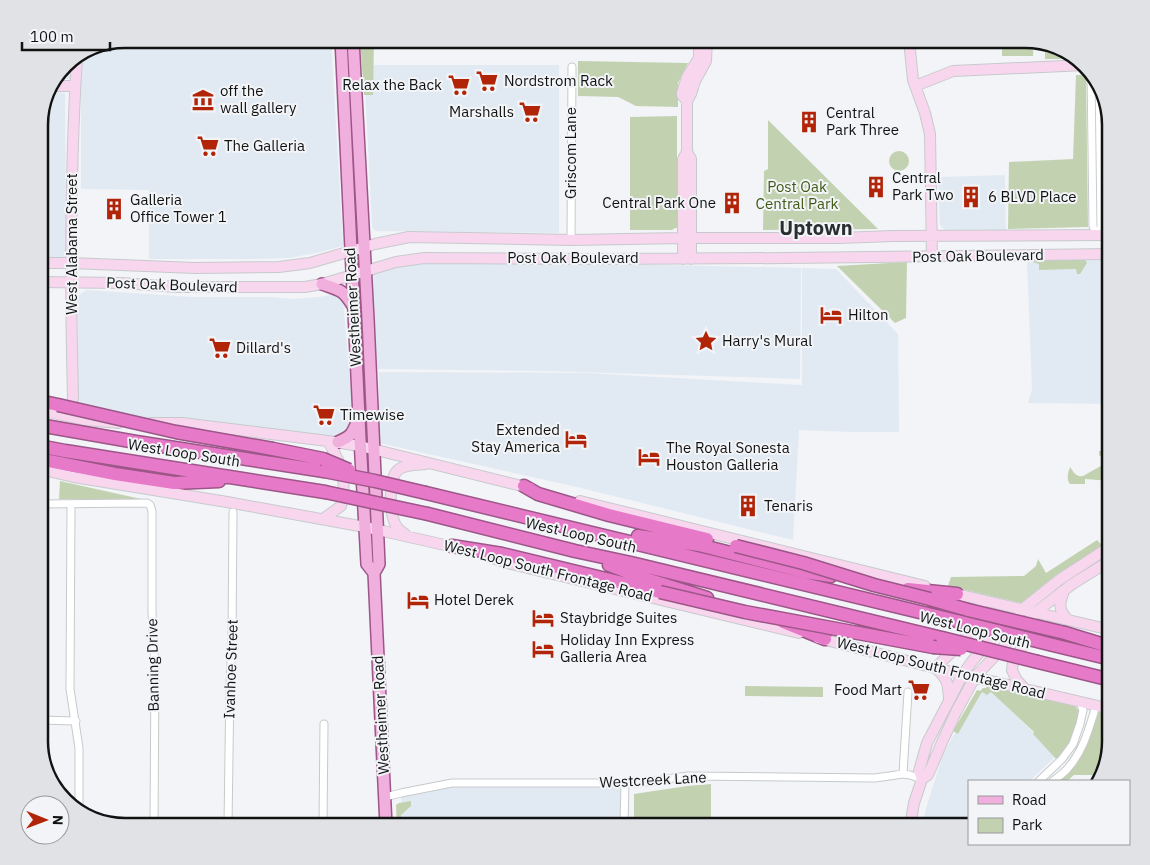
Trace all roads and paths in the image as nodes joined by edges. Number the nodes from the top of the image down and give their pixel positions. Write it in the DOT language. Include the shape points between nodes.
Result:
graph roads {
  1 [pos="342,47"];
  2 [pos="343,47"];
  3 [pos="353,47"];
  4 [pos="699,47"];
  5 [pos="707,47"];
  6 [pos="910,47"];
  7 [pos="76,65"];
  8 [pos="1074,65"];
  9 [pos="572,67"];
  10 [pos="1091,84"];
  11 [pos="355,85"];
  12 [pos="58,86"];
  13 [pos="75,86"];
  14 [pos="915,86"];
  15 [pos="687,101"];
  16 [pos="1099,104"];
  17 [pos="346,133"];
  18 [pos="360,165"];
  19 [pos="1096,234"];
  20 [pos="1102,234"];
  21 [pos="932,236"];
  22 [pos="687,238"];
  23 [pos="806,238"];
  24 [pos="513,239"];
  25 [pos="571,240"];
  26 [pos="364,247"];
  27 [pos="351,251"];
  28 [pos="1096,254"];
  29 [pos="1102,254"];
  30 [pos="932,257"];
  31 [pos="513,258"];
  32 [pos="806,258"];
  33 [pos="687,259"];
  34 [pos="48,263"];
  35 [pos="71,263"];
  36 [pos="195,268"];
  37 [pos="260,268"];
  38 [pos="365,271"];
  39 [pos="352,275"];
  40 [pos="48,282"];
  41 [pos="71,282"];
  42 [pos="322,284"];
  43 [pos="177,287"];
  44 [pos="246,288"];
  45 [pos="353,306"];
  46 [pos="49,409"];
  47 [pos="359,419"];
  48 [pos="48,427"];
  49 [pos="333,441"];
  50 [pos="360,446"];
  51 [pos="48,448"];
  52 [pos="374,448"];
  53 [pos="48,461"];
  54 [pos="432,463"];
  55 [pos="323,465"];
  56 [pos="48,471"];
  57 [pos="247,479"];
  58 [pos="524,486"];
  59 [pos="48,504"];
  60 [pos="72,504"];
  61 [pos="233,512"];
  62 [pos="323,519"];
  63 [pos="365,527"];
  64 [pos="570,527"];
  65 [pos="377,529"];
  66 [pos="409,536"];
  67 [pos="452,546"];
  68 [pos="574,551"];
  69 [pos="1102,552"];
  70 [pos="1102,565"];
  71 [pos="374,573"];
  72 [pos="1064,590"];
  73 [pos="957,594"];
  74 [pos="978,599"];
  75 [pos="1022,609"];
  76 [pos="1036,612"];
  77 [pos="1068,620"];
  78 [pos="1102,628"];
  79 [pos="825,639"];
  80 [pos="938,642"];
  81 [pos="1102,644"];
  82 [pos="1102,657"];
  83 [pos="935,668"];
  84 [pos="963,674"];
  85 [pos="975,677"];
  86 [pos="1102,678"];
  87 [pos="1025,690"];
  88 [pos="908,692"];
  89 [pos="949,701"];
  90 [pos="1080,702"];
  91 [pos="1096,706"];
  92 [pos="1102,707"];
  93 [pos="48,720"];
  94 [pos="76,721"];
  95 [pos="324,724"];
  96 [pos="903,774"];
  97 [pos="922,779"];
  98 [pos="1042,780"];
  99 [pos="1054,780"];
  100 [pos="625,783"];
  101 [pos="385,797"];
  102 [pos="79,803"];
  103 [pos="154,818"];
  104 [pos="228,818"];
  105 [pos="323,818"];
  106 [pos="386,818"];
  107 [pos="624,818"];
  108 [pos="911,818"];
  1 -- 17 [label="main road, Westheimer Road"];
  2 -- 11 [label="main road"];
  3 -- 11 [label="main road, Westheimer Road"];
  4 -- 15 [label="main road" via="699,58 682,93"];
  5 -- 15 [label="main road" via="706,61"];
  6 -- 14 [label="main road"];
  7 -- 13 [label="main road, West Alabama Street"];
  8 -- 14 [label="main road" via="953,71"];
  9 -- 25 [label="street, Griscom Lane"];
  10 -- 19 [label="street" via="1093,226"];
  11 -- 18 [label="main road, Westheimer Road"];
  12 -- 13 [label="main road"];
  13 -- 35 [label="main road, West Alabama Street"];
  14 -- 21 [label="main road" via="930,134"];
  15 -- 22 [label="main road" via="687,152 683,159"];
  16 -- 19 [label="street" via="1101,228"];
  17 -- 18 [label="main road" via="353,164"];
  17 -- 27 [label="main road, Westheimer Road"];
  18 -- 26 [label="main road, Westheimer Road"];
  19 -- 20 [label="main road, Post Oak Boulevard"];
  19 -- 21 [label="main road, Post Oak Boulevard"];
  19 -- 28 [label="main road"];
  21 -- 23 [label="main road, Post Oak Boulevard"];
  21 -- 30 [label="main road"];
  22 -- 23 [label="main road, Post Oak Boulevard"];
  22 -- 25 [label="main road, Post Oak Boulevard"];
  22 -- 33 [label="main road"];
  23 -- 32 [label="main road"];
  24 -- 25 [label="main road, Post Oak Boulevard"];
  24 -- 26 [label="main road, Post Oak Boulevard" via="409,237"];
  24 -- 31 [label="main road"];
  26 -- 27 [label="main road, Post Oak Boulevard"];
  26 -- 38 [label="main road, Westheimer Road"];
  27 -- 37 [label="main road, Post Oak Boulevard" via="299,265"];
  27 -- 39 [label="main road, Westheimer Road"];
  28 -- 29 [label="main road, Post Oak Boulevard"];
  28 -- 30 [label="main road, Post Oak Boulevard"];
  30 -- 32 [label="main road, Post Oak Boulevard"];
  31 -- 33 [label="main road, Post Oak Boulevard"];
  31 -- 38 [label="main road, Post Oak Boulevard" via="424,258"];
  32 -- 33 [label="main road, Post Oak Boulevard"];
  34 -- 35 [label="main road, Post Oak Boulevard"];
  35 -- 36 [label="main road, Post Oak Boulevard"];
  35 -- 41 [label="main road, West Alabama Street"];
  36 -- 37 [label="main road, Post Oak Boulevard"];
  36 -- 43 [label="main road" via="182,277"];
  37 -- 44 [label="main road" via="258,283"];
  38 -- 39 [label="main road, Post Oak Boulevard"];
  38 -- 52 [label="main road, Westheimer Road"];
  39 -- 42 [label="main road, Post Oak Boulevard"];
  39 -- 45 [label="main road, Westheimer Road"];
  40 -- 41 [label="main road, Post Oak Boulevard"];
  41 -- 43 [label="main road, Post Oak Boulevard"];
  41 -- 46 [label="main road, West Alabama Street" via="72,404 66,412"];
  42 -- 44 [label="main road, Post Oak Boulevard"];
  42 -- 45 [label="main road" via="342,291"];
  43 -- 44 [label="main road, Post Oak Boulevard"];
  45 -- 47 [label="main road, Westheimer Road"];
  46 -- 49 [label="main road" via="86,420 182,423"];
  46 -- 55 [label="highway, bridge" via="273,449"];
  47 -- 49 [label="main road" via="349,438"];
  47 -- 50 [label="main road, Westheimer Road"];
  48 -- 55 [label="highway, West Loop South" via="136,442"];
  49 -- 50 [label="main road"];
  49 -- 62 [label="main road" via="343,472 344,488 340,506"];
  50 -- 52 [label="main road"];
  50 -- 63 [label="main road, Westheimer Road"];
  51 -- 57 [label="highway, West Loop South"];
  52 -- 54 [label="main road"];
  52 -- 65 [label="main road, Westheimer Road"];
  53 -- 57 [label="highway" via="174,483"];
  54 -- 58 [label="main road"];
  54 -- 66 [label="main road" via="400,468 393,477 391,500 394,521 400,531"];
  55 -- 64 [label="highway, West Loop South, bridge" via="375,481"];
  56 -- 62 [label="main road, West Loop South Frontage Road"];
  57 -- 68 [label="highway, West Loop South, bridge" via="428,514"];
  58 -- 73 [label="main road"];
  58 -- 81 [label="highway, bridge" via="538,494 609,515 803,563 874,585"];
  59 -- 60 [label="street"];
  60 -- 94 [label="street" via="70,689"];
  60 -- 103 [label="street, Banning Drive" via="147,503 152,511"];
  61 -- 104 [label="street, Ivanhoe Street"];
  62 -- 63 [label="main road, West Loop South Frontage Road"];
  63 -- 65 [label="main road, West Loop South Frontage Road"];
  63 -- 71 [label="main road, Westheimer Road" via="368,564"];
  64 -- 73 [label="highway" via="700,545 805,572 905,589"];
  64 -- 82 [label="highway, West Loop South, bridge"];
  65 -- 66 [label="main road, West Loop South Frontage Road"];
  65 -- 71 [label="main road, Westheimer Road" via="379,564"];
  66 -- 67 [label="main road, West Loop South Frontage Road"];
  67 -- 79 [label="main road, West Loop South Frontage Road" via="511,564"];
  67 -- 80 [label="highway, bridge" via="502,554 745,612 858,633"];
  68 -- 79 [label="highway" via="643,578 774,618"];
  68 -- 80 [label="highway, West Loop South"];
  69 -- 75 [label="main road" via="1058,580"];
  70 -- 72 [label="main road"];
  71 -- 101 [label="main road, Westheimer Road"];
  72 -- 76 [label="main road"];
  72 -- 77 [label="main road" via="1060,608"];
  73 -- 74 [label="main road"];
  74 -- 75 [label="main road"];
  74 -- 83 [label="main road" via="981,615 962,642"];
  75 -- 76 [label="main road"];
  75 -- 84 [label="main road" via="987,643"];
  76 -- 77 [label="main road"];
  76 -- 85 [label="main road"];
  77 -- 78 [label="main road"];
  77 -- 87 [label="main road" via="1031,632 1013,662 1012,670"];
  79 -- 83 [label="main road, West Loop South Frontage Road"];
  80 -- 86 [label="highway, West Loop South, bridge" via="1000,652"];
  83 -- 84 [label="main road, West Loop South Frontage Road"];
  83 -- 89 [label="main road" via="946,678"];
  84 -- 85 [label="main road, West Loop South Frontage Road"];
  84 -- 89 [label="main road"];
  85 -- 87 [label="main road, West Loop South Frontage Road"];
  85 -- 97 [label="main road" via="928,775"];
  87 -- 90 [label="main road, West Loop South Frontage Road"];
  88 -- 96 [label="street"];
  89 -- 97 [label="main road" via="927,742 919,771"];
  90 -- 91 [label="main road, West Loop South Frontage Road"];
  90 -- 98 [label="street" via="1083,710 1073,744"];
  91 -- 92 [label="main road, West Loop South Frontage Road"];
  91 -- 99 [label="street" via="1079,754"];
  93 -- 94 [label="street"];
  94 -- 102 [label="street"];
  95 -- 105 [label="street"];
  96 -- 97 [label="street, Westcreek Lane"];
  96 -- 100 [label="street, Westcreek Lane" via="874,778 688,776"];
  97 -- 108 [label="main road"];
  100 -- 101 [label="street, Westcreek Lane" via="452,783"];
  100 -- 107 [label="street"];
  101 -- 106 [label="main road, Westheimer Road"];
}
